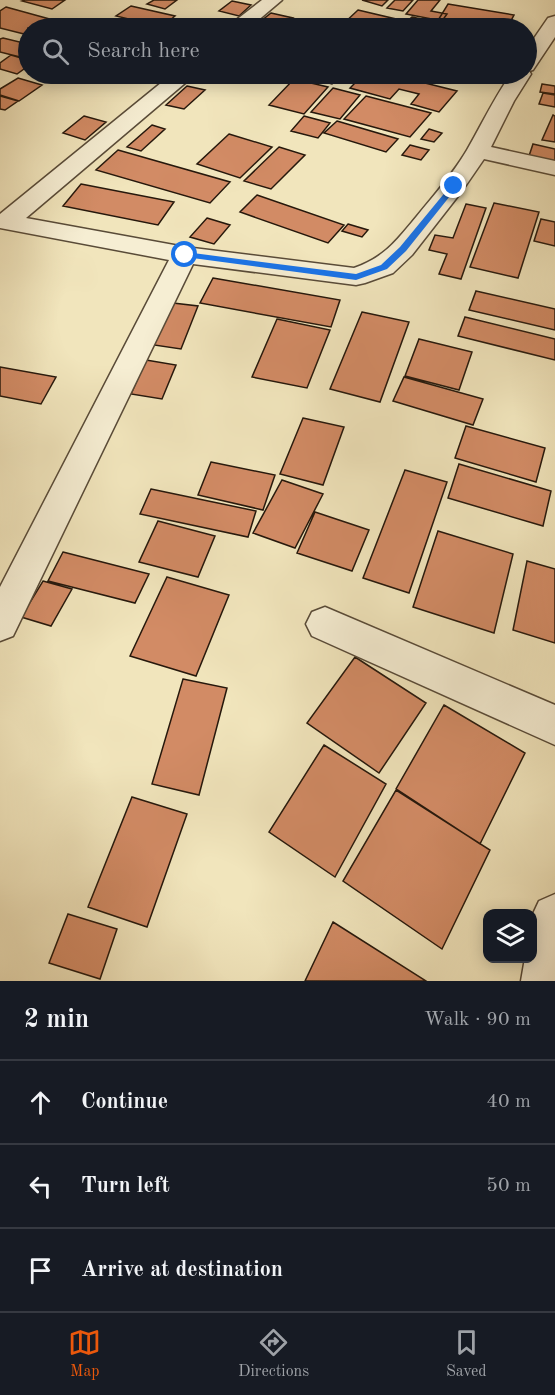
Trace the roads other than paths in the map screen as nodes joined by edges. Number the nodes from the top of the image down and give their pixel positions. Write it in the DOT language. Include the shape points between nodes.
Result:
graph roads {
  1 [pos="273,0"];
  2 [pos="250,18"];
  3 [pos="555,22"];
  4 [pos="537,49"];
  5 [pos="172,84"];
  6 [pos="514,84"];
  7 [pos="478,151"];
  8 [pos="555,168"];
  9 [pos="3,222"];
  10 [pos="185,255"];
  11 [pos="0,624"];
  12 [pos="325,624"];
  13 [pos="555,725"];
  14 [pos="555,917"];
  15 [pos="545,981"];
  1 -- 2 [label="street"];
  3 -- 4 [label="street"];
  5 -- 9 [label="street"];
  6 -- 7 [label="street"];
  7 -- 8 [label="street"];
  7 -- 10 [label="street" via="403,249 384,267 356,277"];
  9 -- 10 [label="street"];
  10 -- 11 [label="street"];
  12 -- 13 [label="street"];
  14 -- 15 [label="street"];
}
